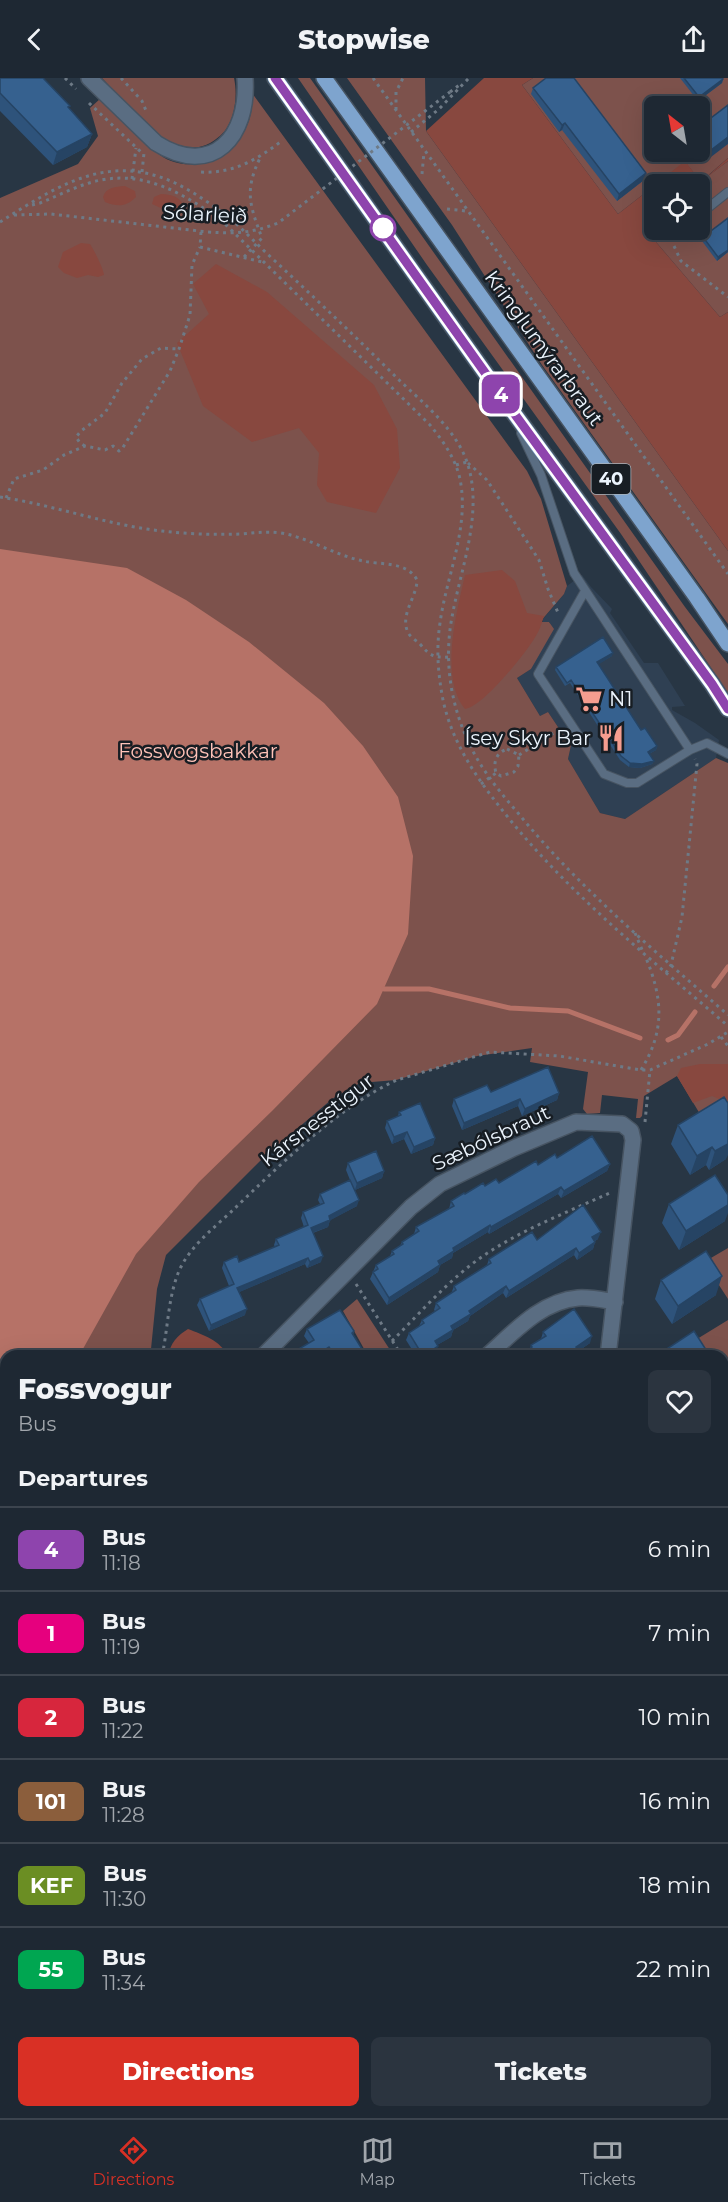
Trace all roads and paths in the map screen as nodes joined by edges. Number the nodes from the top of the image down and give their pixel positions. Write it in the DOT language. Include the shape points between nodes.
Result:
graph roads {
  1 [pos="65,78"];
  2 [pos="89,78"];
  3 [pos="120,78"];
  4 [pos="244,78"];
  5 [pos="274,78"];
  6 [pos="324,78"];
  7 [pos="373,78"];
  8 [pos="403,78"];
  9 [pos="469,78"];
  10 [pos="81,94"];
  11 [pos="88,102"];
  12 [pos="396,110"];
  13 [pos="147,117"];
  14 [pos="411,132"];
  15 [pos="137,142"];
  16 [pos="146,143"];
  17 [pos="136,149"];
  18 [pos="424,152"];
  19 [pos="144,154"];
  20 [pos="261,156"];
  21 [pos="133,171"];
  22 [pos="142,172"];
  23 [pos="422,174"];
  24 [pos="132,179"];
  25 [pos="728,192"];
  26 [pos="30,205"];
  27 [pos="710,206"];
  28 [pos="447,209"];
  29 [pos="468,212"];
  30 [pos="12,215"];
  31 [pos="0,221"];
  32 [pos="201,232"];
  33 [pos="676,240"];
  34 [pos="256,244"];
  35 [pos="200,247"];
  36 [pos="251,250"];
  37 [pos="244,257"];
  38 [pos="264,262"];
  39 [pos="728,297"];
  40 [pos="179,349"];
  41 [pos="508,405"];
  42 [pos="85,446"];
  43 [pos="467,462"];
  44 [pos="456,465"];
  45 [pos="0,497"];
  46 [pos="6,498"];
  47 [pos="728,574"];
  48 [pos="585,591"];
  49 [pos="559,615"];
  50 [pos="728,644"];
  51 [pos="438,657"];
  52 [pos="448,657"];
  53 [pos="728,710"];
  54 [pos="560,729"];
  55 [pos="690,750"];
  56 [pos="728,754"];
  57 [pos="519,755"];
  58 [pos="496,773"];
  59 [pos="489,778"];
  60 [pos="481,784"];
  61 [pos="634,932"];
  62 [pos="645,955"];
  63 [pos="671,965"];
  64 [pos="666,973"];
  65 [pos="728,1015"];
  66 [pos="728,1026"];
  67 [pos="728,1032"];
  68 [pos="721,1037"];
  69 [pos="728,1046"];
  70 [pos="641,1070"];
  71 [pos="650,1070"];
  72 [pos="645,1122"];
  73 [pos="628,1185"];
  74 [pos="347,1271"];
  75 [pos="615,1302"];
  76 [pos="392,1341"];
  77 [pos="163,1350"];
  78 [pos="268,1350"];
  79 [pos="398,1350"];
  80 [pos="494,1350"];
  81 [pos="609,1350"];
  1 -- 10 [label="path"];
  2 -- 4 [label="street" via="156,143 168,151 193,156 208,154 230,140 243,116"];
  3 -- 13 [label="path" via="145,105"];
  5 -- 41 [label="main road, 40"];
  6 -- 50 [label="main road, Kringlumýrarbraut / 40"];
  7 -- 12 [label="path"];
  8 -- 12 [label="path" via="396,92"];
  9 -- 14 [label="path"];
  9 -- 32 [label="path, Sólarleið, bridge" via="278,223 239,234"];
  11 -- 17 [label="path"];
  12 -- 14 [label="path"];
  14 -- 18 [label="path"];
  15 -- 17 [label="path"];
  16 -- 19 [label="path"];
  17 -- 19 [label="path"];
  17 -- 21 [label="path"];
  18 -- 23 [label="path"];
  18 -- 29 [label="path"];
  19 -- 22 [label="path"];
  20 -- 34 [label="path" via="249,197 262,238"];
  21 -- 22 [label="path"];
  21 -- 24 [label="path"];
  21 -- 26 [label="path" via="88,176 37,198"];
  22 -- 34 [label="path" via="178,184 201,198"];
  24 -- 26 [label="path" via="100,180"];
  24 -- 36 [label="path" via="164,186 202,207"];
  25 -- 27 [label="lane"];
  26 -- 30 [label="path"];
  28 -- 29 [label="path"];
  29 -- 47 [label="path"];
  30 -- 31 [label="path, Sólarleið"];
  30 -- 32 [label="path, Sólarleið" via="51,214"];
  32 -- 35 [label="path"];
  33 -- 39 [label="path" via="678,257"];
  34 -- 36 [label="path"];
  34 -- 43 [label="path" via="432,412 450,432"];
  35 -- 37 [label="path"];
  35 -- 40 [label="path" via="192,265 190,315"];
  36 -- 37 [label="path"];
  36 -- 38 [label="path"];
  37 -- 38 [label="path"];
  38 -- 44 [label="path" via="430,425"];
  40 -- 42 [label="path" via="123,448 119,451 113,446 105,450"];
  40 -- 42 [label="path" via="161,348 142,359 105,413 76,437"];
  41 -- 48 [label="lane" via="541,475 574,573"];
  41 -- 53 [label="main road, 40"];
  42 -- 46 [label="path" via="43,470 14,479"];
  43 -- 44 [label="path"];
  43 -- 49 [label="path" via="487,480 539,560"];
  43 -- 52 [label="path" via="474,506"];
  44 -- 51 [label="path" via="462,518 440,621"];
  45 -- 46 [label="path"];
  46 -- 51 [label="path" via="161,531 280,533 354,559 408,570 417,580 417,587 409,604 407,631 424,651"];
  48 -- 55 [label="lane"];
  48 -- 55 [label="lane" via="538,674 604,774 637,783"];
  51 -- 52 [label="path"];
  51 -- 60 [label="path" via="451,730"];
  52 -- 59 [label="path" via="453,700 461,724"];
  54 -- 57 [label="path"];
  55 -- 56 [label="lane" via="706,743"];
  55 -- 63 [label="path" via="697,764 682,917"];
  57 -- 58 [label="path" via="514,772 501,776"];
  57 -- 58 [label="path" via="507,749 502,751 495,762"];
  58 -- 59 [label="path"];
  59 -- 60 [label="path"];
  59 -- 61 [label="path" via="562,865"];
  60 -- 62 [label="path" via="543,859"];
  61 -- 62 [label="path"];
  61 -- 63 [label="path"];
  62 -- 64 [label="path"];
  62 -- 70 [label="path" via="658,993 658,1028 655,1044"];
  63 -- 64 [label="path"];
  63 -- 65 [label="path"];
  64 -- 66 [label="path"];
  67 -- 68 [label="path, Kársnesstígur"];
  68 -- 69 [label="path"];
  68 -- 71 [label="path, Kársnesstígur"];
  70 -- 71 [label="path, Kársnesstígur"];
  70 -- 77 [label="path, Kársnesstígur" via="560,1056 490,1052 383,1086 293,1154 198,1244 179,1271"];
  71 -- 72 [label="path"];
  73 -- 74 [label="street, Sæbólsbraut" via="631,1131 622,1124 576,1122 440,1184"];
  73 -- 75 [label="street, Sæbólsbraut"];
  73 -- 76 [label="path" via="526,1231 477,1261"];
  74 -- 76 [label="path"];
  74 -- 78 [label="street, Sæbólsbraut"];
  75 -- 80 [label="street" via="566,1300 527,1321"];
  75 -- 81 [label="street, Sæbólsbraut"];
  76 -- 79 [label="path"];
}
